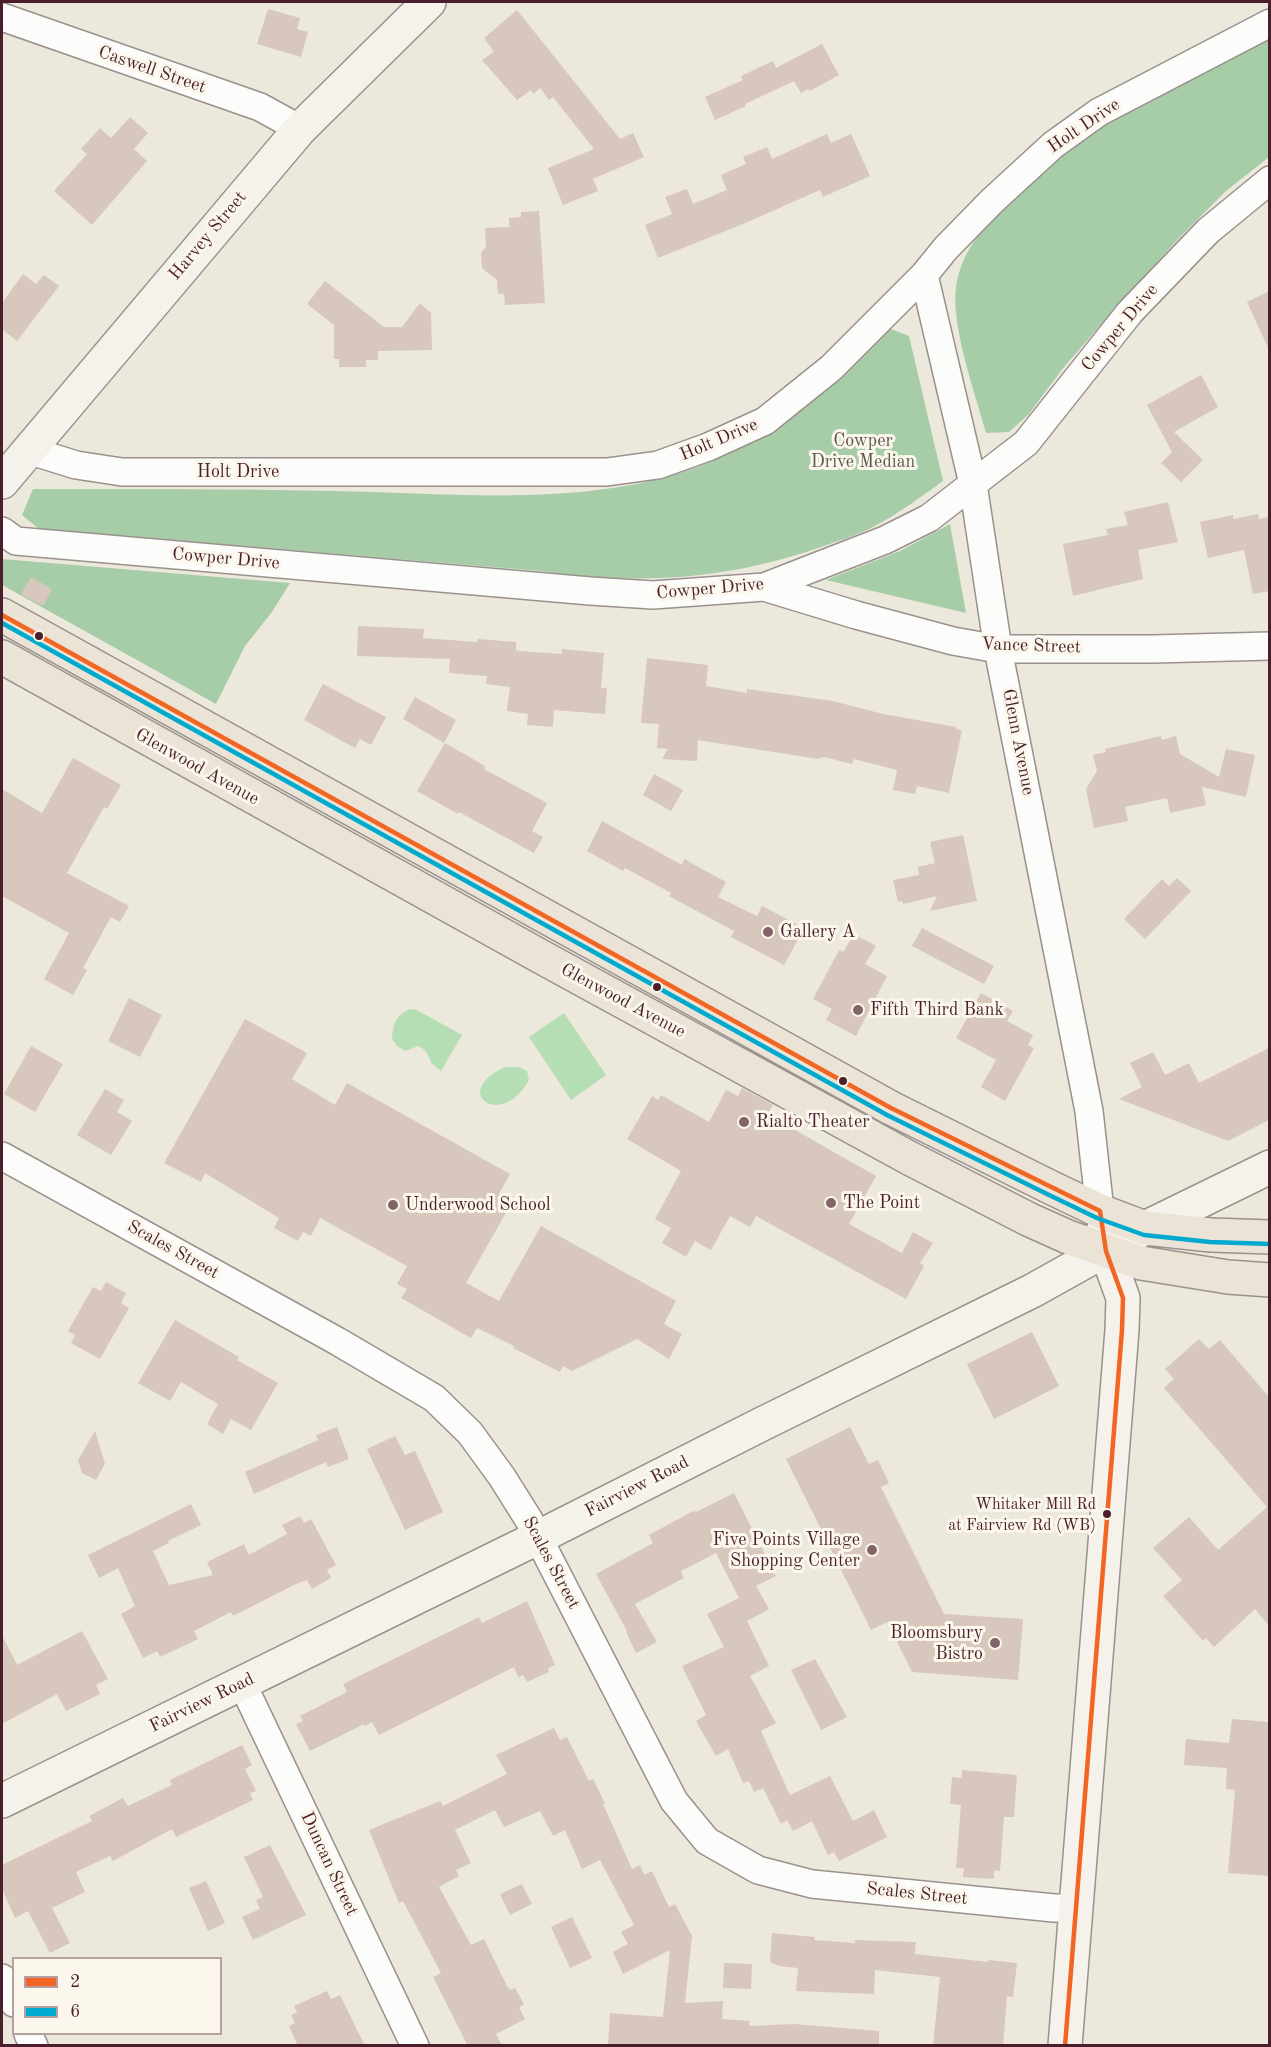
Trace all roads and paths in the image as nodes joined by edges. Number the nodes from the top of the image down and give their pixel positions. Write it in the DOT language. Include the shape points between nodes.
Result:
graph roads {
  1 [pos="429,2"];
  2 [pos="2,17"];
  3 [pos="1269,23"];
  4 [pos="300,129"];
  5 [pos="1269,180"];
  6 [pos="924,275"];
  7 [pos="28,450"];
  8 [pos="2,482"];
  9 [pos="973,484"];
  10 [pos="2,531"];
  11 [pos="764,587"];
  12 [pos="2,615"];
  13 [pos="1269,646"];
  14 [pos="998,649"];
  15 [pos="2,657"];
  16 [pos="2,1156"];
  17 [pos="1269,1167"];
  18 [pos="1100,1211"];
  19 [pos="1145,1228"];
  20 [pos="1269,1237"];
  21 [pos="1106,1251"];
  22 [pos="1269,1280"];
  23 [pos="539,1537"];
  24 [pos="242,1683"];
  25 [pos="2,1801"];
  26 [pos="1076,1908"];
  27 [pos="2,1978"];
  28 [pos="12,1999"];
  29 [pos="415,2046"];
  30 [pos="1065,2046"];
  1 -- 4 [label="street, Harvey Street"];
  2 -- 4 [label="street, Caswell Street" via="260,107"];
  3 -- 6 [label="street, Holt Drive" via="1099,111 1053,145 992,201"];
  4 -- 7 [label="street, Harvey Street"];
  5 -- 9 [label="street, Cowper Drive" via="1208,231 1130,312 1026,443"];
  6 -- 7 [label="street, Holt Drive" via="831,368 765,421 658,465 607,472 122,472 76,465"];
  6 -- 9 [label="street, Glenn Avenue"];
  7 -- 8 [label="street, Harvey Street"];
  9 -- 11 [label="street, Cowper Drive" via="929,518 885,540"];
  9 -- 14 [label="street, Glenn Avenue"];
  10 -- 11 [label="street, Cowper Drive" via="16,541 590,591 653,595"];
  11 -- 14 [label="street, Vance Street" via="953,641"];
  12 -- 18 [label="main road, Glenwood Avenue" via="891,1108"];
  13 -- 14 [label="street, Vance Street"];
  14 -- 18 [label="street, Glenn Avenue" via="1089,1111"];
  15 -- 21 [label="main road, Glenwood Avenue" via="911,1159 1042,1225"];
  16 -- 23 [label="street, Scales Street" via="434,1398 470,1433"];
  17 -- 19 [label="street, Fairview Road"];
  18 -- 19 [label="main road, Glenwood Avenue"];
  18 -- 21 [label="street"];
  19 -- 20 [label="main road, Glenwood Avenue"];
  19 -- 21 [label="street, Fairview Road"];
  21 -- 22 [label="main road, Glenwood Avenue" via="1184,1271"];
  21 -- 23 [label="street, Fairview Road"];
  21 -- 26 [label="street" via="1123,1298 1122,1330"];
  23 -- 24 [label="street, Fairview Road"];
  23 -- 26 [label="street, Scales Street" via="674,1801 707,1841 758,1870 812,1884"];
  24 -- 25 [label="street, Fairview Road"];
  24 -- 29 [label="street, Duncan Street"];
  26 -- 30 [label="street"];
  27 -- 28 [label="street"];
}
